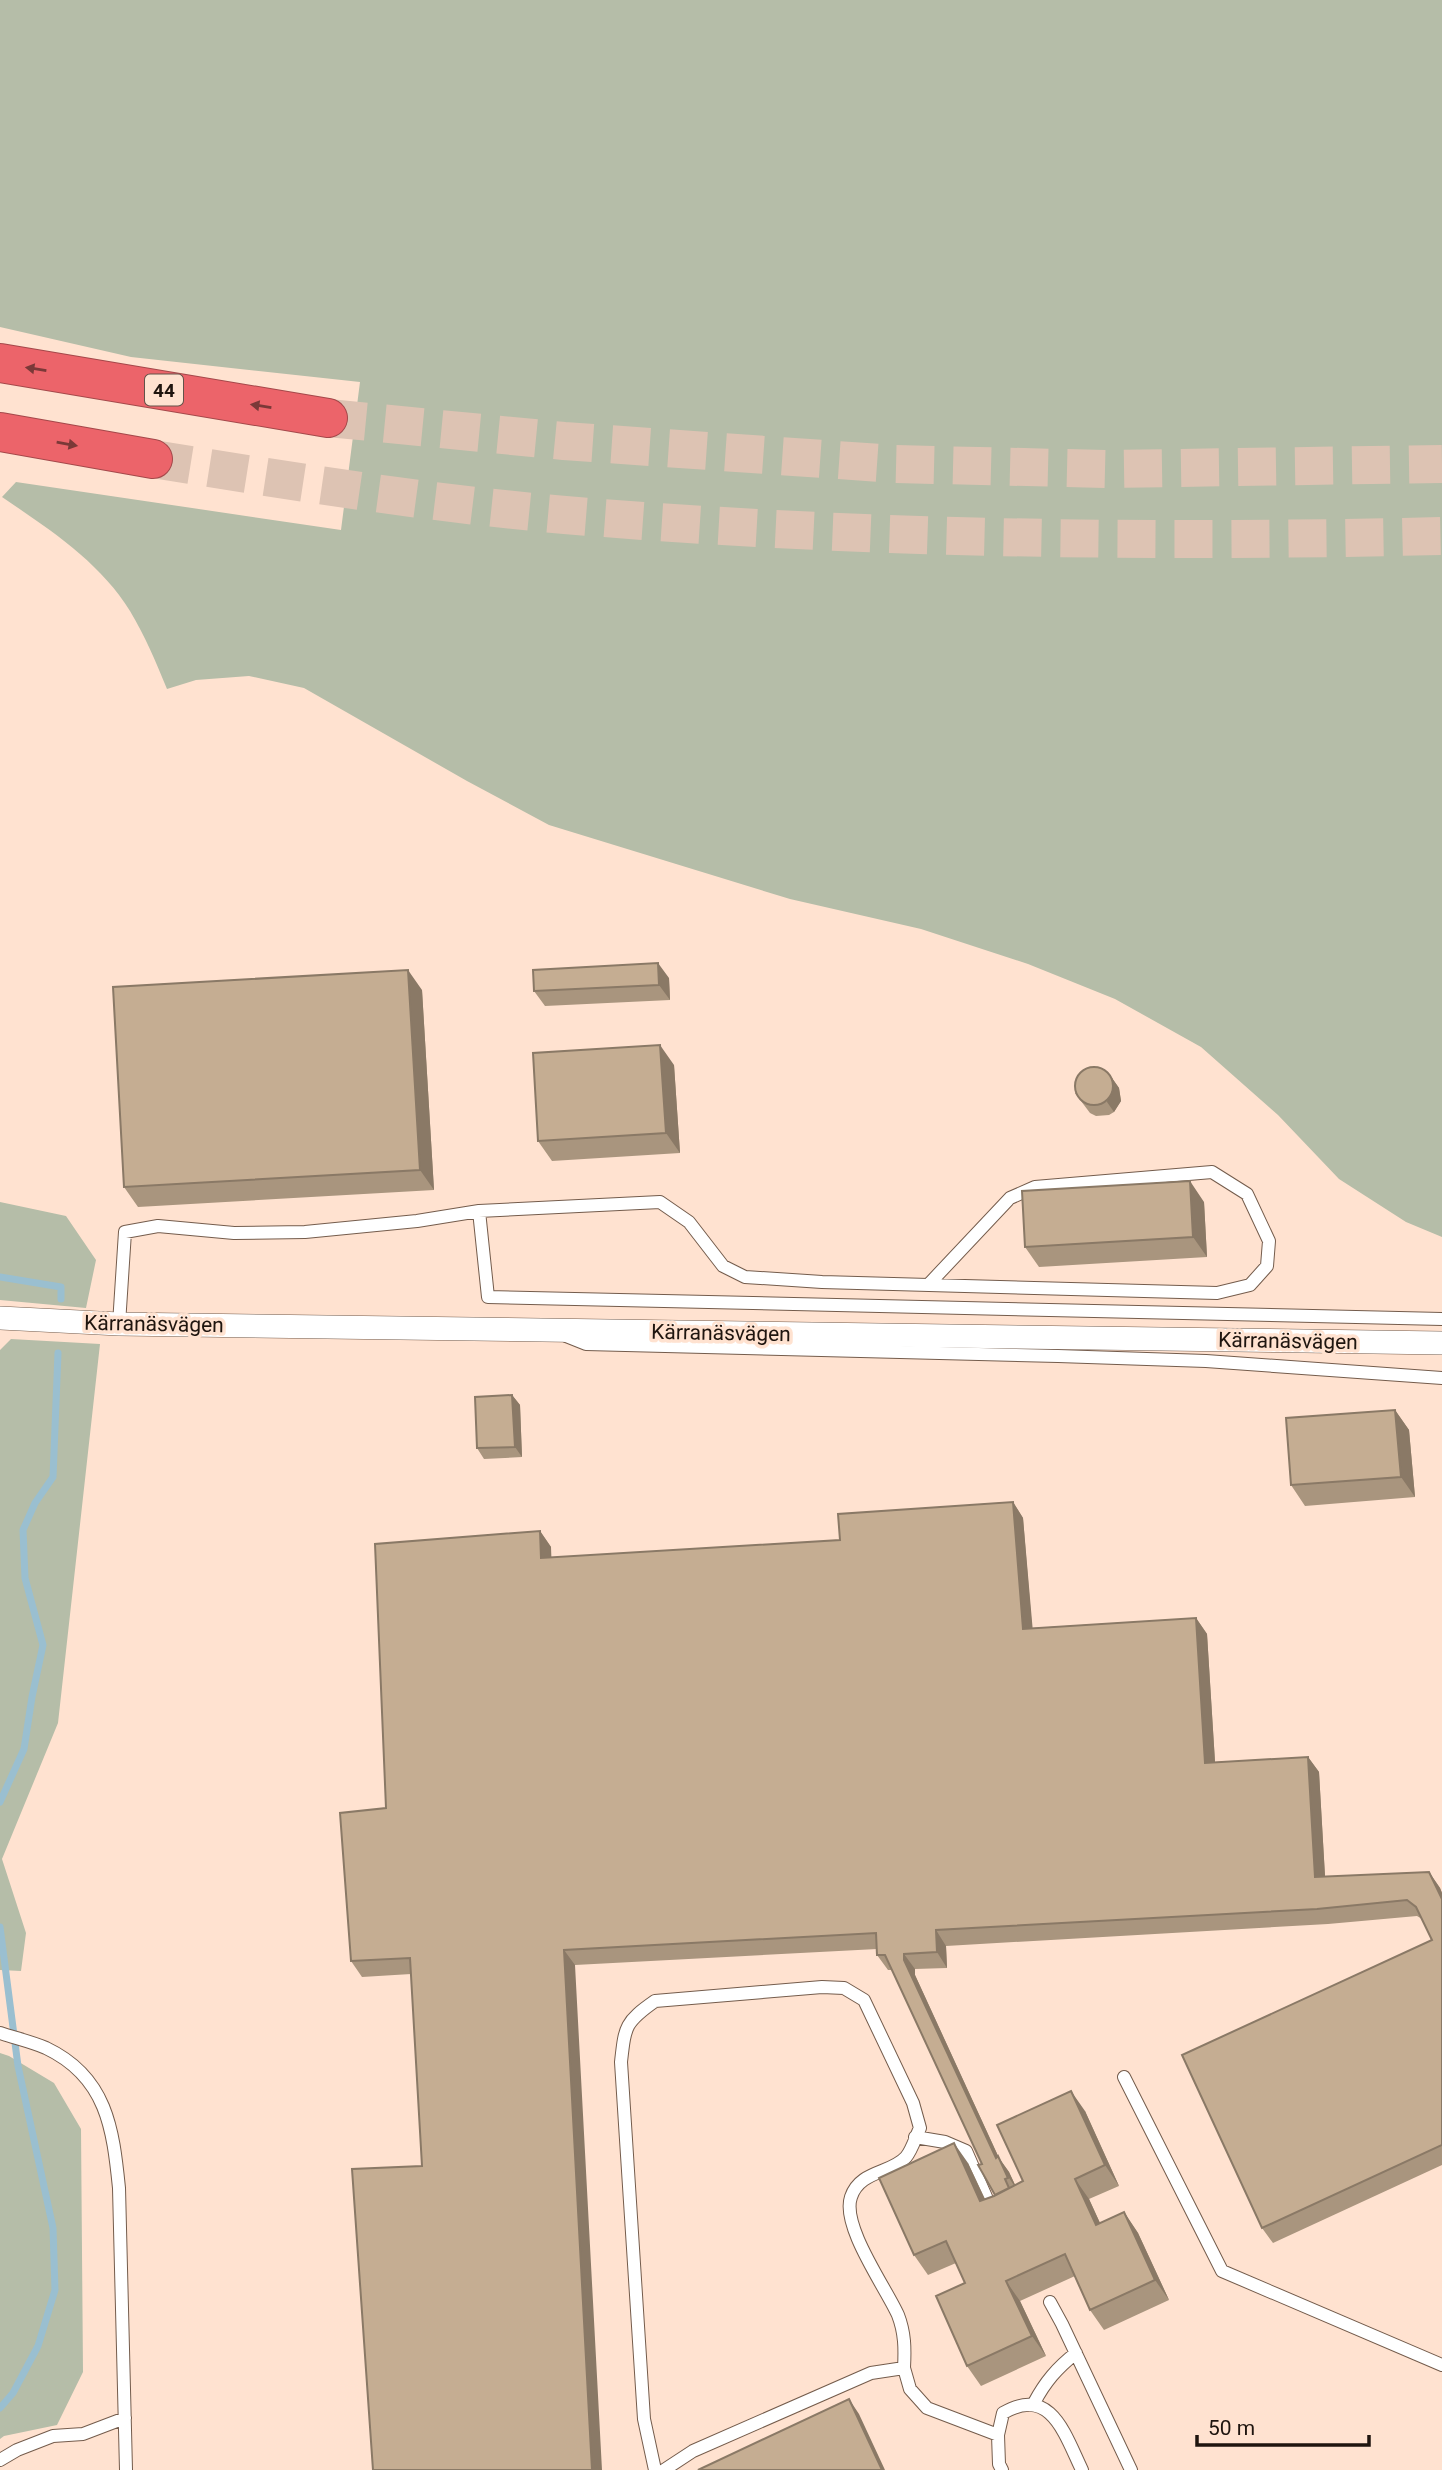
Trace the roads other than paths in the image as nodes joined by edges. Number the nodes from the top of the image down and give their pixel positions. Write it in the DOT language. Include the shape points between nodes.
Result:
graph roads {
  1 [pos="0,363"];
  2 [pos="328,418"];
  3 [pos="0,432"];
  4 [pos="153,459"];
  5 [pos="479,1211"];
  6 [pos="929,1284"];
  7 [pos="0,1318"];
  8 [pos="1442,1319"];
  9 [pos="119,1324"];
  10 [pos="555,1331"];
  11 [pos="1442,1343"];
  12 [pos="1442,1378"];
  13 [pos="0,2033"];
  14 [pos="1124,2077"];
  15 [pos="915,2137"];
  16 [pos="990,2206"];
  17 [pos="1050,2302"];
  18 [pos="1076,2353"];
  19 [pos="1442,2365"];
  20 [pos="904,2368"];
  21 [pos="1034,2403"];
  22 [pos="125,2418"];
  23 [pos="998,2435"];
  24 [pos="0,2460"];
  25 [pos="126,2470"];
  26 [pos="655,2470"];
  27 [pos="664,2470"];
  28 [pos="1002,2470"];
  29 [pos="1082,2470"];
  30 [pos="1131,2470"];
  2 -- 1 [label="highway, 44, one-way"];
  3 -- 4 [label="highway, one-way"];
  5 -- 6 [label="lane" via="660,1202 689,1222 723,1266 745,1277"];
  5 -- 8 [label="lane" via="488,1297"];
  5 -- 9 [label="lane" via="305,1232 234,1233 158,1226 125,1232"];
  6 -- 6 [label="lane" via="1217,1293 1250,1285 1267,1266 1269,1241 1247,1194 1212,1172 1035,1187 1010,1198"];
  7 -- 9 [label="street, Kärranäsvägen"];
  9 -- 10 [label="street, Kärranäsvägen"];
  10 -- 11 [label="street, Kärranäsvägen"];
  10 -- 12 [label="lane" via="586,1344 1098,1357"];
  13 -- 22 [label="lane" via="47,2049 72,2066 93,2084 107,2115 119,2188"];
  14 -- 19 [label="lane" via="1222,2271"];
  15 -- 16 [label="lane" via="966,2151"];
  15 -- 20 [label="lane" via="906,2157 859,2183 849,2214 898,2316 905,2339"];
  15 -- 26 [label="lane" via="920,2128 912,2103 864,2000 844,1988 655,2001 635,2015 625,2030 621,2062 643,2418"];
  17 -- 18 [label="lane"];
  18 -- 21 [label="lane" via="1044,2383"];
  18 -- 30 [label="lane"];
  20 -- 23 [label="lane" via="911,2389 927,2408"];
  20 -- 27 [label="lane" via="871,2373 693,2451"];
  21 -- 23 [label="lane" via="1003,2413"];
  21 -- 29 [label="lane" via="1060,2424"];
  22 -- 24 [label="lane" via="83,2434 54,2436"];
  22 -- 25 [label="lane"];
  23 -- 28 [label="lane"];
}
